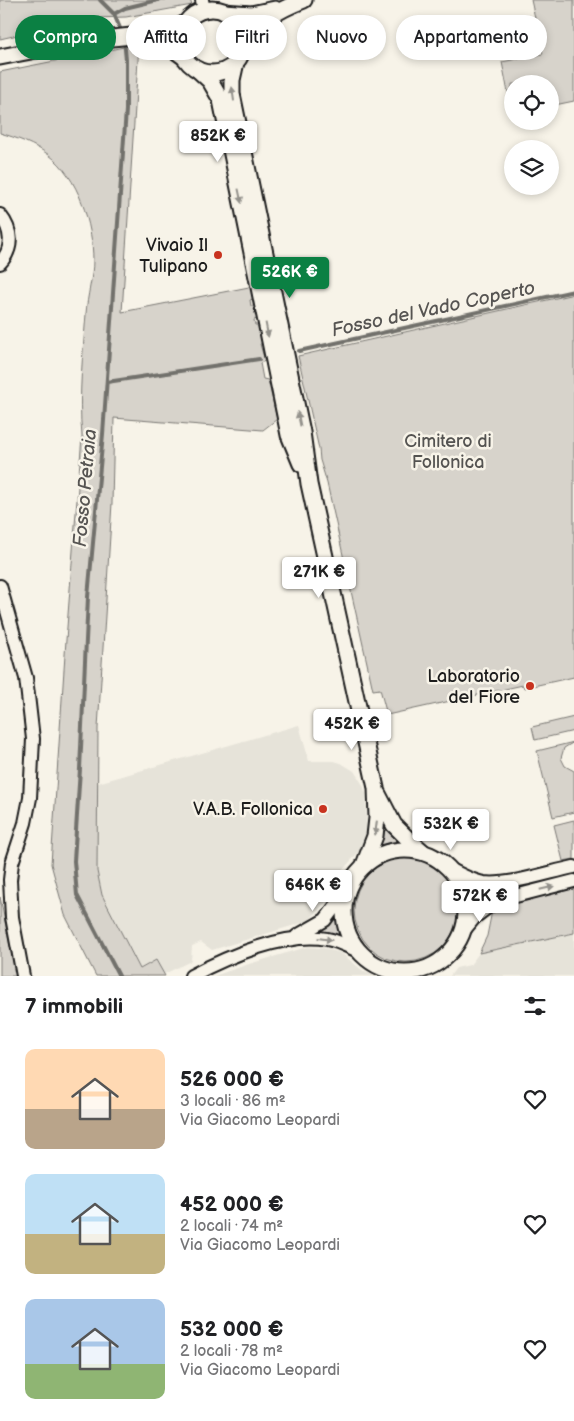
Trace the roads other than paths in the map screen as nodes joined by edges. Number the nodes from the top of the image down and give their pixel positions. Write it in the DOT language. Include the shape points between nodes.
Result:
graph roads {
  1 [pos="304,0"];
  2 [pos="203,4"];
  3 [pos="287,7"];
  4 [pos="223,11"];
  5 [pos="194,15"];
  6 [pos="230,15"];
  7 [pos="275,15"];
  8 [pos="126,36"];
  9 [pos="0,57"];
  10 [pos="187,60"];
  11 [pos="236,60"];
  12 [pos="238,60"];
  13 [pos="198,70"];
  14 [pos="0,215"];
  15 [pos="0,262"];
  16 [pos="309,484"];
  17 [pos="0,586"];
  18 [pos="376,788"];
  19 [pos="427,854"];
  20 [pos="364,865"];
  21 [pos="574,867"];
  22 [pos="448,868"];
  23 [pos="574,882"];
  24 [pos="346,892"];
  25 [pos="461,934"];
  26 [pos="288,940"];
  27 [pos="360,952"];
  28 [pos="440,960"];
  29 [pos="396,973"];
  30 [pos="24,976"];
  31 [pos="191,976"];
  32 [pos="436,976"];
  1 -- 3 [label="main road"];
  2 -- 4 [label="main road"];
  2 -- 5 [label="main road"];
  3 -- 4 [label="main road" via="251,14"];
  3 -- 7 [label="main road"];
  4 -- 6 [label="main road"];
  8 -- 9 [label="main road"];
  10 -- 13 [label="main road"];
  11 -- 13 [label="main road" via="227,70 216,73"];
  16 -- 12 [label="main road, one-way" via="302,432 232,94 232,80"];
  13 -- 16 [label="main road, one-way" via="210,81 221,100 289,435"];
  14 -- 15 [label="street" via="8,228 10,243 8,253"];
  16 -- 18 [label="main road"];
  17 -- 30 [label="street" via="26,678 33,738 30,798 10,880 12,917"];
  18 -- 19 [label="main road" via="394,825"];
  18 -- 20 [label="main road, one-way" via="375,836"];
  19 -- 20 [label="main road" via="394,851"];
  19 -- 22 [label="main road"];
  20 -- 24 [label="main road"];
  21 -- 22 [label="street" via="494,883 479,882"];
  22 -- 25 [label="main road" via="465,899 466,917"];
  25 -- 23 [label="street, one-way" via="475,917 496,901"];
  24 -- 26 [label="street" via="325,920"];
  24 -- 27 [label="main road" via="345,922 350,938"];
  25 -- 28 [label="main road" via="449,953"];
  26 -- 27 [label="street, one-way" via="326,938"];
  26 -- 31 [label="street" via="243,952"];
  27 -- 29 [label="main road" via="379,966"];
  28 -- 29 [label="main road" via="418,970"];
  28 -- 32 [label="main road"];
}
